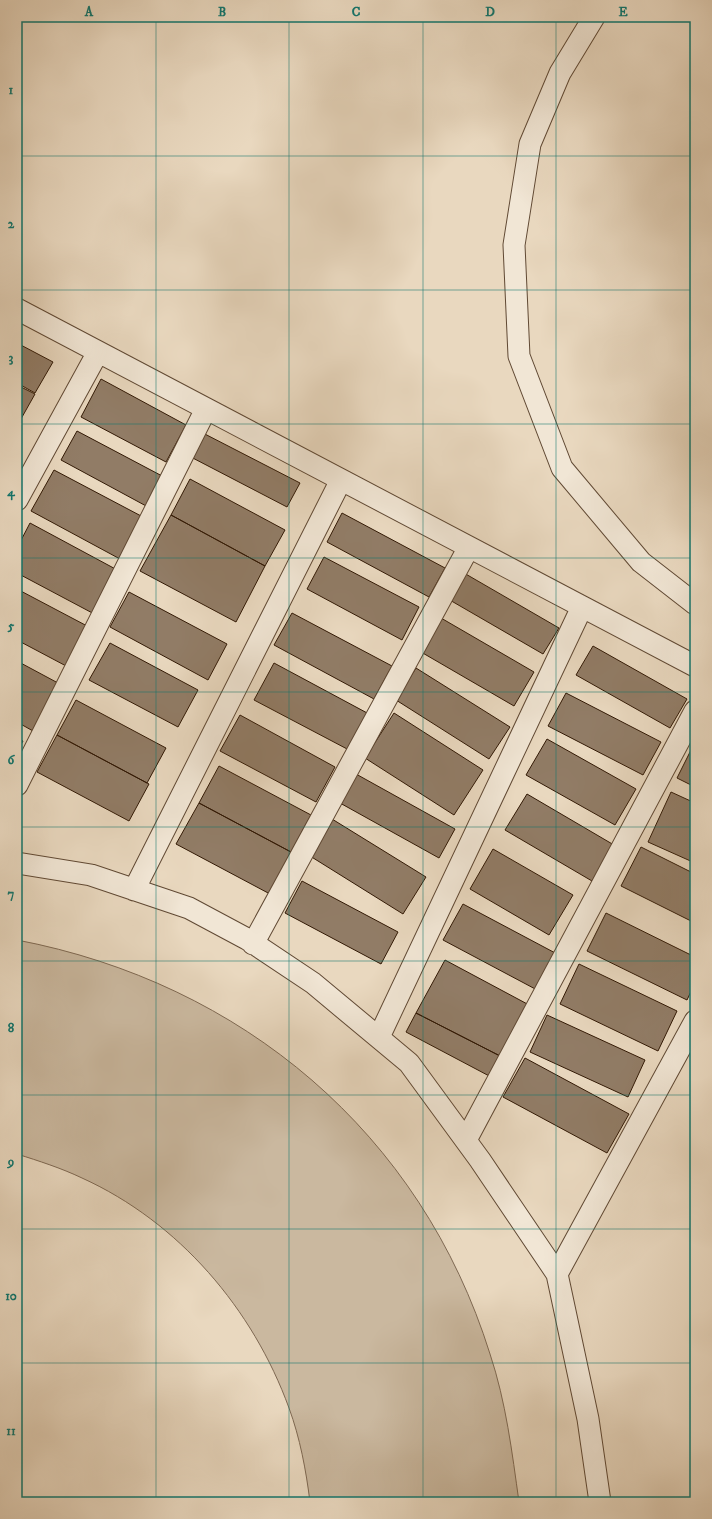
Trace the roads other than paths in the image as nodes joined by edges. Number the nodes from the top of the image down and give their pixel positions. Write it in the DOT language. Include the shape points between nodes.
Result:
graph roads {
  1 [pos="594,17"];
  2 [pos="17,310"];
  3 [pos="98,352"];
  4 [pos="206,409"];
  5 [pos="342,480"];
  6 [pos="17,500"];
  7 [pos="469,547"];
  8 [pos="695,604"];
  9 [pos="582,607"];
  10 [pos="695,666"];
  11 [pos="695,711"];
  12 [pos="17,785"];
  13 [pos="17,863"];
  14 [pos="134,890"];
  15 [pos="253,944"];
  16 [pos="695,1021"];
  17 [pos="379,1037"];
  18 [pos="466,1140"];
  19 [pos="557,1274"];
  20 [pos="600,1502"];
  1 -- 8 [label="street" via="560,73 530,144 514,245 519,356 562,468 641,562"];
  2 -- 3 [label="street"];
  3 -- 4 [label="street"];
  3 -- 6 [label="street"];
  4 -- 5 [label="street"];
  4 -- 12 [label="street"];
  5 -- 7 [label="street"];
  5 -- 14 [label="street"];
  7 -- 9 [label="street"];
  7 -- 15 [label="street"];
  9 -- 10 [label="street"];
  9 -- 17 [label="street"];
  11 -- 18 [label="street"];
  13 -- 14 [label="street" via="91,875"];
  14 -- 15 [label="street" via="189,908"];
  15 -- 17 [label="street" via="313,983"];
  16 -- 19 [label="street"];
  17 -- 18 [label="street" via="409,1063"];
  18 -- 19 [label="street"];
  19 -- 20 [label="street" via="588,1420"];
}
